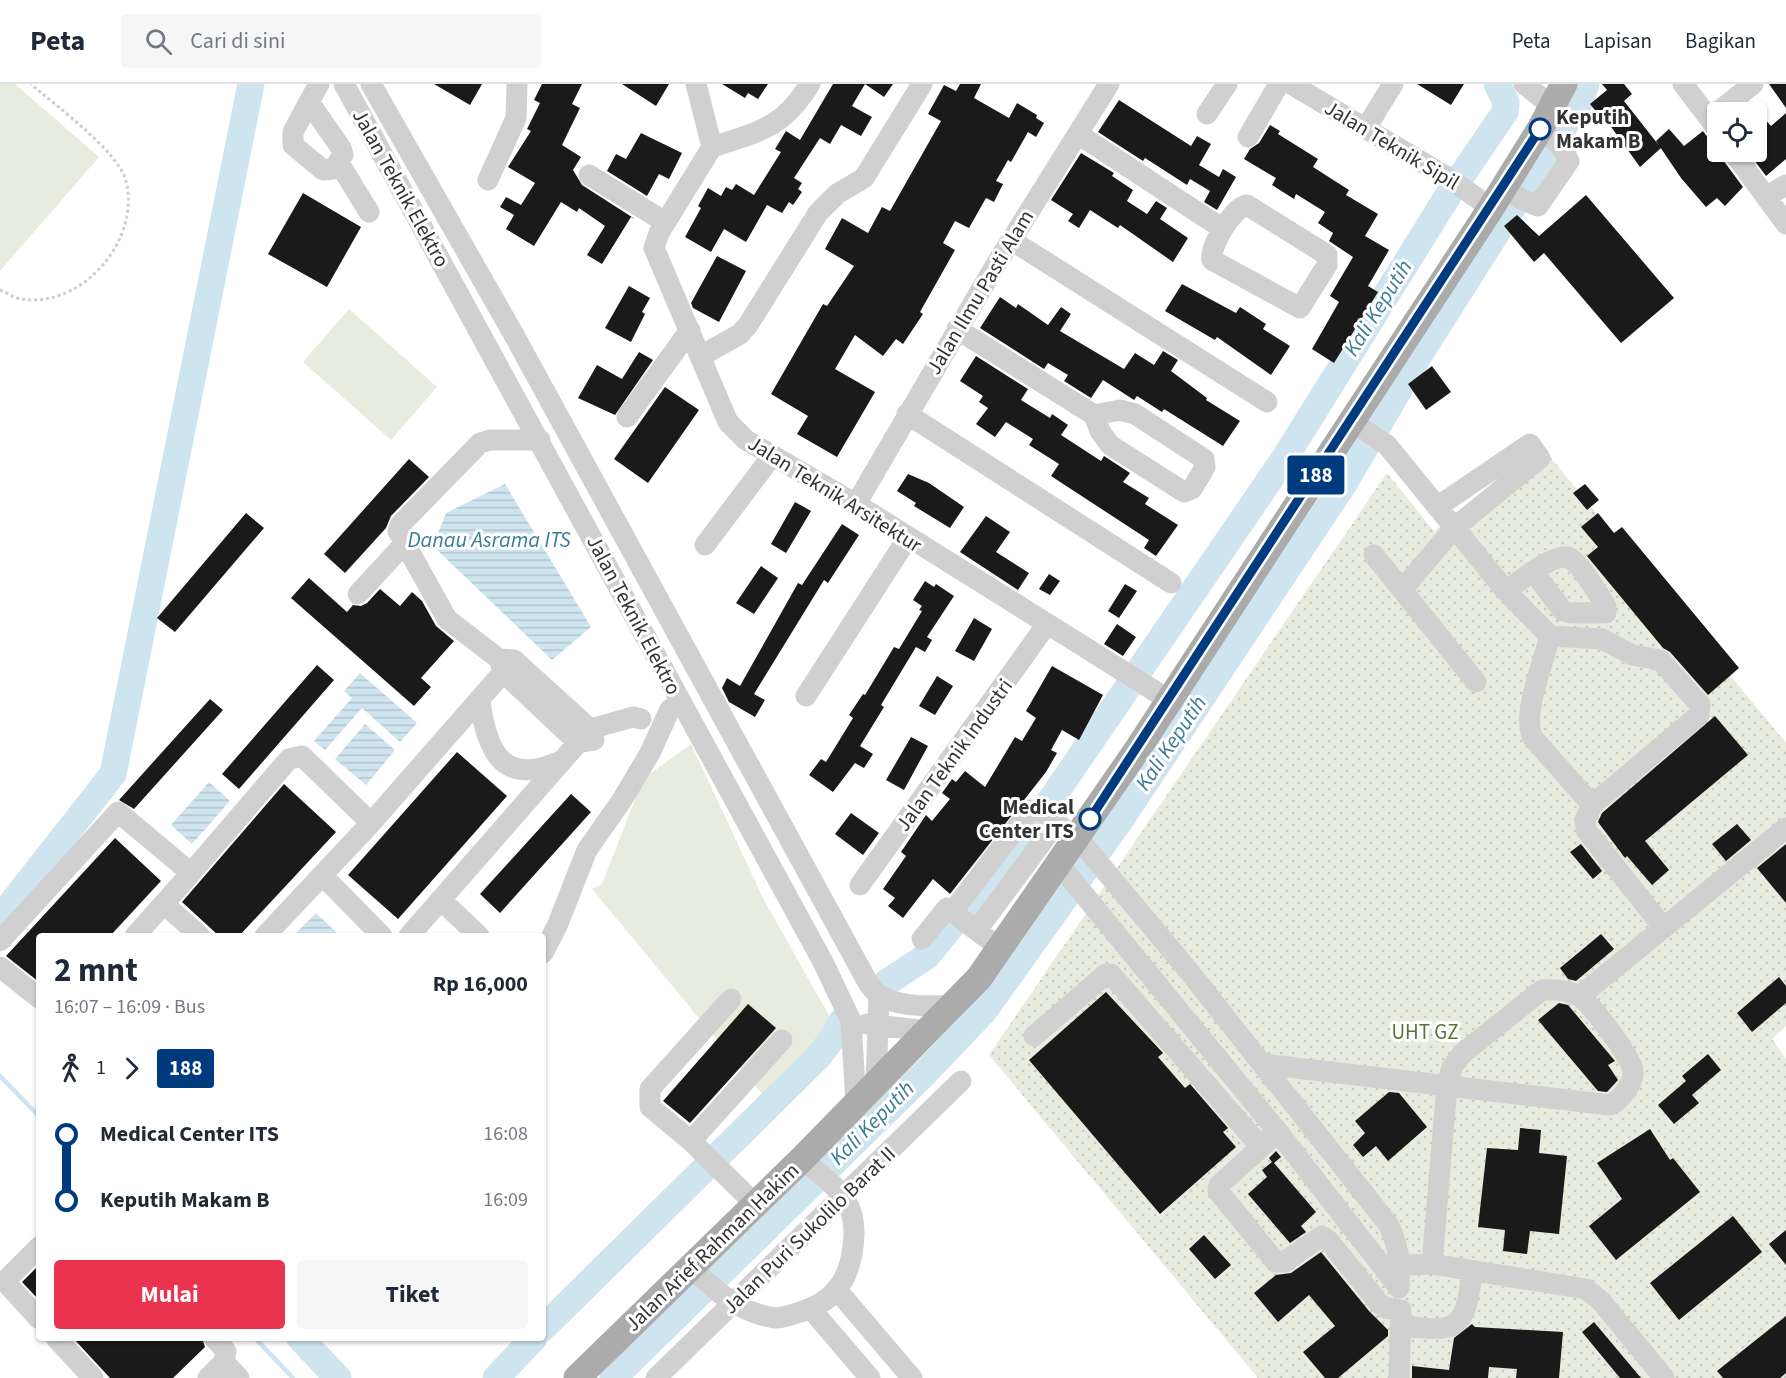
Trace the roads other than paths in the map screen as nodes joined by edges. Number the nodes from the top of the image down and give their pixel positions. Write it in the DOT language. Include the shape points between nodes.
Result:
graph roads {
  1 [pos="344,84"];
  2 [pos="371,84"];
  3 [pos="517,84"];
  4 [pos="696,84"];
  5 [pos="810,84"];
  6 [pos="922,84"];
  7 [pos="1110,84"];
  8 [pos="1227,84"];
  9 [pos="1279,84"];
  10 [pos="1292,84"];
  11 [pos="1393,84"];
  12 [pos="1524,84"];
  13 [pos="1683,84"];
  14 [pos="1753,84"];
  15 [pos="314,93"];
  16 [pos="1734,102"];
  17 [pos="1707,109"];
  18 [pos="1207,114"];
  19 [pos="1554,120"];
  20 [pos="1366,128"];
  21 [pos="1078,134"];
  22 [pos="1248,137"];
  23 [pos="712,147"];
  24 [pos="1740,162"];
  25 [pos="339,163"];
  26 [pos="589,175"];
  27 [pos="488,180"];
  28 [pos="1786,185"];
  29 [pos="1508,197"];
  30 [pos="1766,197"];
  31 [pos="369,212"];
  32 [pos="665,222"];
  33 [pos="1786,225"];
  34 [pos="1223,229"];
  35 [pos="1011,240"];
  36 [pos="690,330"];
  37 [pos="957,330"];
  38 [pos="514,335"];
  39 [pos="490,348"];
  40 [pos="701,356"];
  41 [pos="1267,402"];
  42 [pos="906,414"];
  43 [pos="1094,415"];
  44 [pos="627,417"];
  45 [pos="1367,431"];
  46 [pos="540,440"];
  47 [pos="772,456"];
  48 [pos="856,504"];
  49 [pos="1437,507"];
  50 [pos="1454,528"];
  51 [pos="907,539"];
  52 [pos="405,543"];
  53 [pos="705,545"];
  54 [pos="1374,555"];
  55 [pos="1533,572"];
  56 [pos="1171,583"];
  57 [pos="1402,590"];
  58 [pos="1506,591"];
  59 [pos="358,594"];
  60 [pos="1047,624"];
  61 [pos="1550,636"];
  62 [pos="505,664"];
  63 [pos="1476,682"];
  64 [pos="1160,695"];
  65 [pos="806,696"];
  66 [pos="480,701"];
  67 [pos="677,705"];
  68 [pos="585,735"];
  69 [pos="566,759"];
  70 [pos="1592,805"];
  71 [pos="779,821"];
  72 [pos="371,823"];
  73 [pos="1061,826"];
  74 [pos="1786,828"];
  75 [pos="755,835"];
  76 [pos="1061,866"];
  77 [pos="191,873"];
  78 [pos="323,876"];
  79 [pos="860,885"];
  80 [pos="1126,897"];
  81 [pos="442,901"];
  82 [pos="165,905"];
  83 [pos="1101,915"];
  84 [pos="964,919"];
  85 [pos="1663,927"];
  86 [pos="138,933"];
  87 [pos="197,933"];
  88 [pos="268,933"];
  89 [pos="379,933"];
  90 [pos="412,933"];
  91 [pos="476,933"];
  92 [pos="922,939"];
  93 [pos="0,941"];
  94 [pos="546,947"];
  95 [pos="1000,949"];
  96 [pos="0,967"];
  97 [pos="879,995"];
  98 [pos="36,996"];
  99 [pos="1580,996"];
  100 [pos="731,999"];
  101 [pos="954,1005"];
  102 [pos="851,1021"];
  103 [pos="880,1027"];
  104 [pos="929,1030"];
  105 [pos="1034,1036"];
  106 [pos="782,1040"];
  107 [pos="1262,1064"];
  108 [pos="961,1081"];
  109 [pos="876,1084"];
  110 [pos="1447,1085"];
  111 [pos="856,1104"];
  112 [pos="1278,1132"];
  113 [pos="1260,1146"];
  114 [pos="703,1153"];
  115 [pos="807,1163"];
  116 [pos="837,1191"];
  117 [pos="755,1204"];
  118 [pos="36,1250"];
  119 [pos="1432,1264"];
  120 [pos="1391,1265"];
  121 [pos="695,1271"];
  122 [pos="1472,1271"];
  123 [pos="837,1290"];
  124 [pos="727,1299"];
  125 [pos="811,1309"];
  126 [pos="36,1316"];
  127 [pos="1400,1317"];
  128 [pos="59,1341"];
  129 [pos="217,1341"];
  130 [pos="224,1362"];
  131 [pos="93,1378"];
  132 [pos="208,1378"];
  133 [pos="239,1378"];
  134 [pos="578,1378"];
  135 [pos="656,1378"];
  136 [pos="870,1378"];
  137 [pos="912,1378"];
  138 [pos="1399,1378"];
  139 [pos="1664,1378"];
  1 -- 39 [label="street, Jalan Teknik Elektro"];
  2 -- 38 [label="street, Jalan Teknik Elektro"];
  3 -- 27 [label="street" via="516,118"];
  4 -- 23 [label="street"];
  5 -- 23 [label="street" via="790,112 775,124"];
  6 -- 40 [label="street" via="864,178 837,194 818,213 748,325 740,334"];
  7 -- 21 [label="street, Jalan Ilmu Pasti Alam"];
  8 -- 18 [label="street"];
  9 -- 22 [label="street"];
  10 -- 20 [label="street, Jalan Teknik Sipil"];
  11 -- 20 [label="street"];
  12 -- 19 [label="street"];
  13 -- 17 [label="street"];
  14 -- 16 [label="street"];
  15 -- 25 [label="street" via="341,148"];
  15 -- 25 [label="street" via="293,132 293,145 323,170 333,169"];
  19 -- 29 [label="main road, Jalan Arief Rahman Hakim"];
  19 -- 29 [label="street" via="1569,161 1538,206"];
  20 -- 29 [label="street, Jalan Teknik Sipil" via="1457,184"];
  21 -- 34 [label="street"];
  21 -- 35 [label="street, Jalan Ilmu Pasti Alam"];
  23 -- 32 [label="street, Jalan Teknik Arsitektur"];
  24 -- 30 [label="street"];
  25 -- 31 [label="street"];
  26 -- 32 [label="street"];
  28 -- 30 [label="street"];
  29 -- 45 [label="main road, Jalan Arief Rahman Hakim"];
  30 -- 33 [label="street"];
  32 -- 36 [label="street, Jalan Teknik Arsitektur" via="654,248"];
  34 -- 34 [label="street" via="1211,252 1214,262 1296,307 1304,306 1327,265 1324,251 1247,205 1240,206"];
  35 -- 37 [label="street, Jalan Ilmu Pasti Alam"];
  35 -- 41 [label="street"];
  36 -- 40 [label="street, Jalan Teknik Arsitektur"];
  36 -- 44 [label="street"];
  37 -- 42 [label="street, Jalan Ilmu Pasti Alam"];
  37 -- 43 [label="street"];
  38 -- 39 [label="street"];
  38 -- 71 [label="street, Jalan Teknik Elektro"];
  39 -- 46 [label="street, Jalan Teknik Elektro"];
  40 -- 47 [label="street, Jalan Teknik Arsitektur" via="728,422 746,440"];
  42 -- 48 [label="street, Jalan Ilmu Pasti Alam"];
  42 -- 56 [label="street"];
  43 -- 43 [label="street" via="1110,445 1184,492 1192,489 1205,467 1204,459 1131,413 1120,410"];
  45 -- 49 [label="street"];
  45 -- 64 [label="main road, Jalan Arief Rahman Hakim"];
  46 -- 52 [label="street" via="480,443 400,525 398,531"];
  46 -- 67 [label="street, Jalan Teknik Elektro"];
  47 -- 48 [label="street, Jalan Teknik Arsitektur"];
  47 -- 53 [label="street"];
  48 -- 51 [label="street, Jalan Teknik Arsitektur"];
  49 -- 50 [label="street"];
  49 -- 50 [label="street" via="1530,444 1540,458"];
  50 -- 57 [label="street"];
  50 -- 58 [label="street"];
  51 -- 60 [label="street, Jalan Teknik Arsitektur"];
  51 -- 65 [label="street"];
  52 -- 59 [label="street"];
  52 -- 62 [label="street" via="447,619"];
  54 -- 57 [label="street"];
  55 -- 58 [label="street"];
  57 -- 63 [label="street"];
  58 -- 61 [label="street"];
  60 -- 64 [label="street, Jalan Teknik Arsitektur"];
  60 -- 79 [label="street, Jalan Teknik Industri"];
  61 -- 70 [label="street" via="1529,714 1529,728 1533,738"];
  61 -- 70 [label="street" via="1602,639 1632,655 1660,660 1701,707 1699,715"];
  62 -- 66 [label="street"];
  62 -- 68 [label="street" via="571,736"];
  64 -- 73 [label="main road, Jalan Arief Rahman Hakim"];
  66 -- 69 [label="street" via="489,746 515,769 533,771"];
  66 -- 72 [label="street"];
  67 -- 68 [label="street" via="605,739"];
  67 -- 75 [label="street, Jalan Teknik Elektro"];
  67 -- 94 [label="street" via="622,801 587,850"];
  68 -- 69 [label="street"];
  69 -- 81 [label="street"];
  70 -- 85 [label="street" via="1585,820 1586,830"];
  71 -- 75 [label="street"];
  71 -- 97 [label="street, Jalan Teknik Elektro" via="828,914"];
  72 -- 77 [label="street" via="302,756 290,759"];
  72 -- 78 [label="street"];
  73 -- 76 [label="main road, Jalan Arief Rahman Hakim"];
  73 -- 80 [label="street"];
  73 -- 84 [label="street"];
  73 -- 84 [label="street" via="1030,810"];
  74 -- 85 [label="street"];
  75 -- 102 [label="street, Jalan Teknik Elektro"];
  76 -- 83 [label="street"];
  76 -- 95 [label="main road, Jalan Arief Rahman Hakim"];
  77 -- 82 [label="street"];
  77 -- 93 [label="street" via="118,812"];
  78 -- 88 [label="street"];
  78 -- 89 [label="street"];
  80 -- 83 [label="street"];
  80 -- 107 [label="street"];
  81 -- 90 [label="street"];
  81 -- 91 [label="street"];
  82 -- 86 [label="street"];
  82 -- 87 [label="street"];
  83 -- 112 [label="street"];
  84 -- 92 [label="street" via="945,909"];
  84 -- 95 [label="street"];
  85 -- 99 [label="street"];
  95 -- 101 [label="main road, Jalan Arief Rahman Hakim"];
  96 -- 98 [label="street"];
  97 -- 101 [label="street" via="918,1005"];
  97 -- 103 [label="street"];
  99 -- 110 [label="street" via="1555,989 1536,994 1463,1053 1452,1067"];
  99 -- 110 [label="street" via="1633,1071 1632,1081 1615,1103"];
  100 -- 114 [label="street" via="650,1089 650,1107"];
  101 -- 104 [label="main road, Jalan Arief Rahman Hakim"];
  102 -- 103 [label="street"];
  102 -- 111 [label="street, Jalan Teknik Elektro"];
  103 -- 104 [label="street"];
  103 -- 109 [label="street"];
  104 -- 109 [label="main road, Jalan Arief Rahman Hakim"];
  105 -- 113 [label="street" via="1106,974 1111,974"];
  106 -- 114 [label="street"];
  107 -- 110 [label="street"];
  107 -- 120 [label="street" via="1388,1224 1396,1239"];
  108 -- 116 [label="street, Jalan Puri Sukolilo Barat II"];
  109 -- 111 [label="main road, Jalan Arief Rahman Hakim"];
  110 -- 119 [label="street"];
  111 -- 115 [label="main road, Jalan Arief Rahman Hakim"];
  112 -- 113 [label="street"];
  112 -- 120 [label="street"];
  113 -- 127 [label="street" via="1217,1188 1276,1262 1284,1262 1322,1236 1379,1303"];
  114 -- 117 [label="street"];
  115 -- 116 [label="street"];
  115 -- 117 [label="main road, Jalan Arief Rahman Hakim"];
  116 -- 123 [label="street" via="851,1211 853,1234 849,1266"];
  116 -- 124 [label="street, Jalan Puri Sukolilo Barat II"];
  117 -- 121 [label="main road, Jalan Arief Rahman Hakim"];
  118 -- 126 [label="street" via="8,1278 9,1286"];
  119 -- 120 [label="street"];
  119 -- 122 [label="street"];
  120 -- 127 [label="street" via="1399,1288"];
  121 -- 124 [label="street"];
  121 -- 134 [label="main road, Jalan Arief Rahman Hakim"];
  122 -- 127 [label="street" via="1466,1312 1453,1325 1445,1330"];
  122 -- 139 [label="street" via="1586,1289 1601,1301"];
  123 -- 125 [label="street"];
  123 -- 137 [label="street"];
  124 -- 125 [label="street" via="778,1318"];
  124 -- 135 [label="street, Jalan Puri Sukolilo Barat II"];
  125 -- 136 [label="street"];
  127 -- 138 [label="street"];
  128 -- 131 [label="street"];
  129 -- 130 [label="street" via="226,1351"];
  130 -- 132 [label="street"];
  130 -- 133 [label="street"];
}
